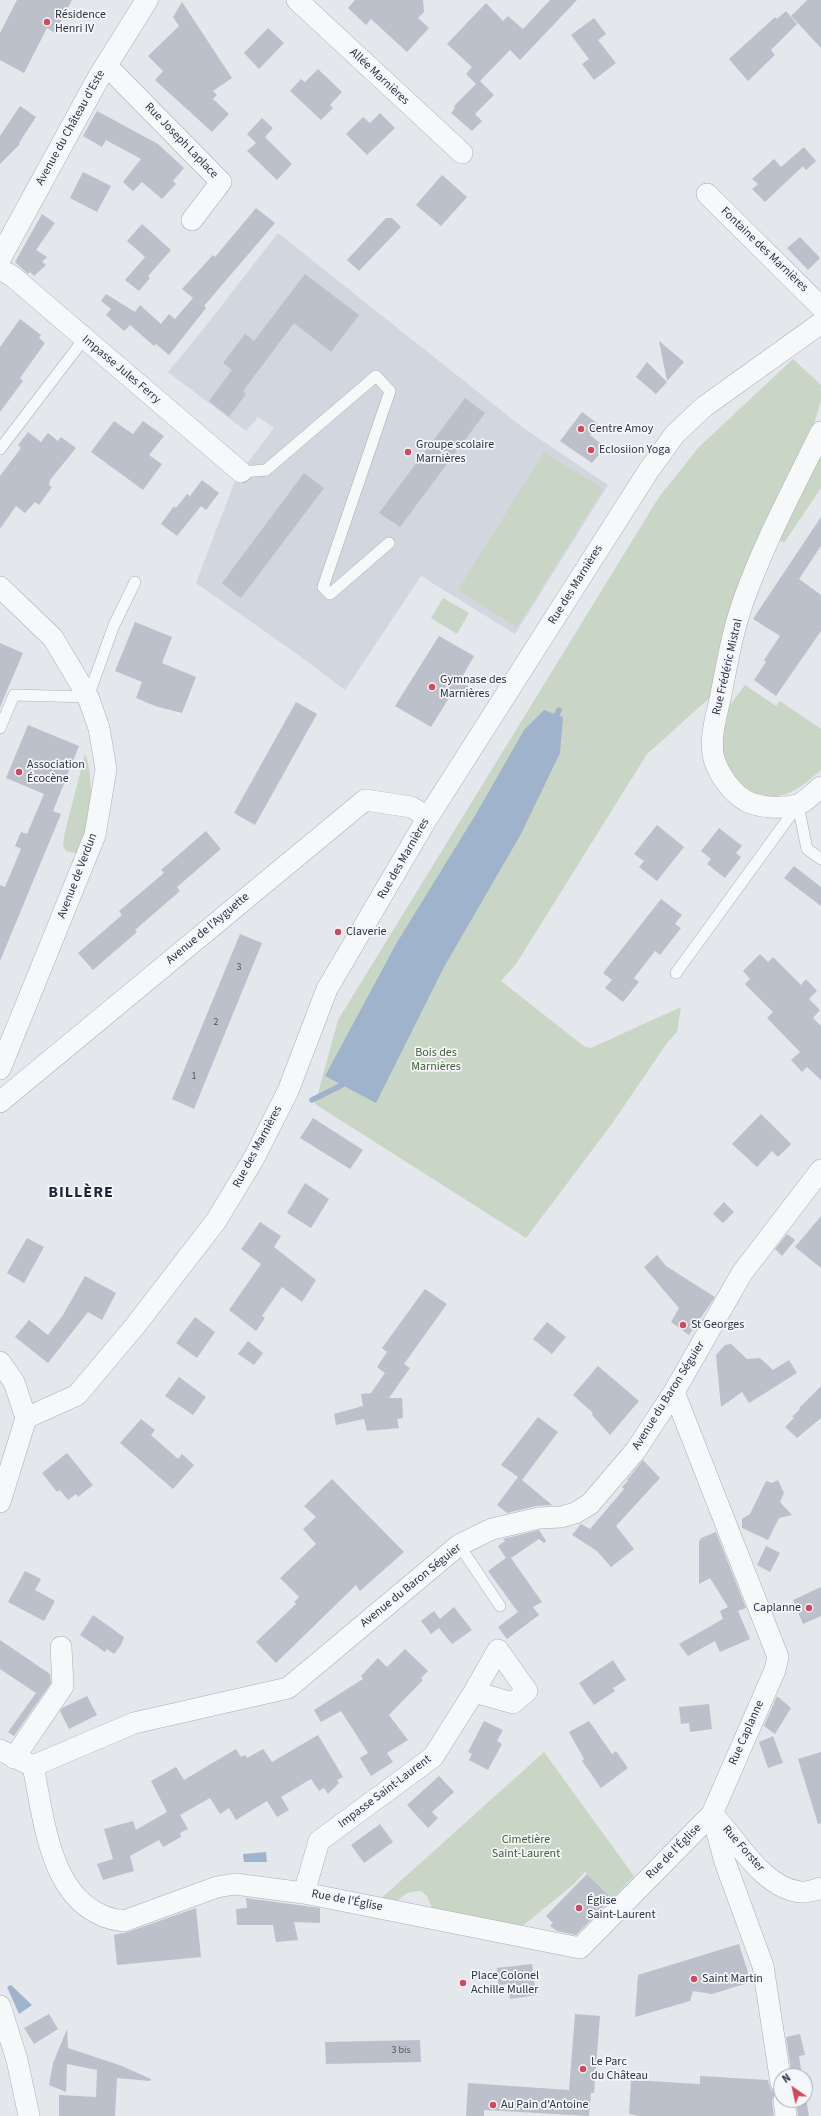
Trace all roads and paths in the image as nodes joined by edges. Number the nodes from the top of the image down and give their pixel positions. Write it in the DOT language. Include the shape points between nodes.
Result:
graph roads {
  1 [pos="147,0"];
  2 [pos="297,0"];
  3 [pos="106,65"];
  4 [pos="462,153"];
  5 [pos="706,194"];
  6 [pos="192,220"];
  7 [pos="0,258"];
  8 [pos="0,269"];
  9 [pos="821,307"];
  10 [pos="821,323"];
  11 [pos="84,339"];
  12 [pos="821,432"];
  13 [pos="0,449"];
  14 [pos="241,472"];
  15 [pos="389,544"];
  16 [pos="135,582"];
  17 [pos="0,587"];
  18 [pos="88,697"];
  19 [pos="0,728"];
  20 [pos="821,787"];
  21 [pos="798,805"];
  22 [pos="428,817"];
  23 [pos="821,860"];
  24 [pos="676,972"];
  25 [pos="0,1069"];
  26 [pos="0,1102"];
  27 [pos="821,1170"];
  28 [pos="0,1362"];
  29 [pos="674,1392"];
  30 [pos="26,1418"];
  31 [pos="0,1502"];
  32 [pos="459,1544"];
  33 [pos="500,1606"];
  34 [pos="61,1646"];
  35 [pos="474,1692"];
  36 [pos="16,1758"];
  37 [pos="712,1814"];
  38 [pos="821,1888"];
  39 [pos="304,1893"];
  40 [pos="0,2006"];
  41 [pos="779,2068"];
  42 [pos="29,2116"];
  1 -- 3 [label="street, Avenue du Château d'Este"];
  2 -- 4 [label="street, Allée Marnières"];
  3 -- 6 [label="street, Rue Joseph Laplace" via="221,182"];
  3 -- 7 [label="street, Avenue du Château d'Este"];
  5 -- 9 [label="street, Fontaine des Marnières"];
  8 -- 11 [label="street, Impasse Jules Ferry" via="12,276"];
  10 -- 22 [label="street, Rue des Marnières" via="705,406 675,434 649,470"];
  11 -- 13 [label="lane"];
  11 -- 14 [label="street, Impasse Jules Ferry"];
  12 -- 21 [label="street, Rue Frédéric Mistral" via="760,556 744,601 730,647 712,744 719,771 739,797 752,804 764,806"];
  14 -- 15 [label="lane" via="266,470 376,376 390,391 323,586 330,594"];
  16 -- 18 [label="lane" via="114,625"];
  17 -- 18 [label="street, Avenue de Verdun" via="53,638"];
  18 -- 19 [label="lane" via="14,695"];
  18 -- 25 [label="street, Avenue de Verdun" via="99,728 106,769 95,835"];
  20 -- 21 [label="street"];
  21 -- 23 [label="lane" via="808,849"];
  21 -- 24 [label="lane"];
  22 -- 26 [label="street, Avenue de l'Ayguette" via="411,806 365,800"];
  22 -- 30 [label="street, Rue des Marnières" via="327,989 288,1091 254,1158 216,1221 135,1326 77,1395"];
  27 -- 29 [label="street, Avenue du Baron Séguier" via="742,1273"];
  28 -- 30 [label="street" via="14,1382"];
  29 -- 32 [label="street, Avenue du Baron Séguier" via="636,1450 590,1504 561,1517 539,1518 492,1529"];
  29 -- 37 [label="street, Rue Caplanne" via="778,1657 775,1670"];
  30 -- 31 [label="street"];
  32 -- 33 [label="lane"];
  32 -- 36 [label="street, Avenue du Baron Séguier" via="288,1688 134,1723"];
  34 -- 36 [label="street" via="63,1686"];
  35 -- 39 [label="street, Impasse Saint-Laurent" via="433,1757 319,1841"];
  36 -- 39 [label="street, Rue de l'Église" via="63,1880 73,1896 101,1916 124,1921 217,1887 235,1884"];
  37 -- 38 [label="street, Rue Forster" via="732,1835 756,1868 776,1883 801,1892"];
  37 -- 39 [label="street, Rue de l'Église" via="580,1948"];
  37 -- 41 [label="street" via="725,1862 763,1966"];
  40 -- 42 [label="street" via="17,2060"];
}
